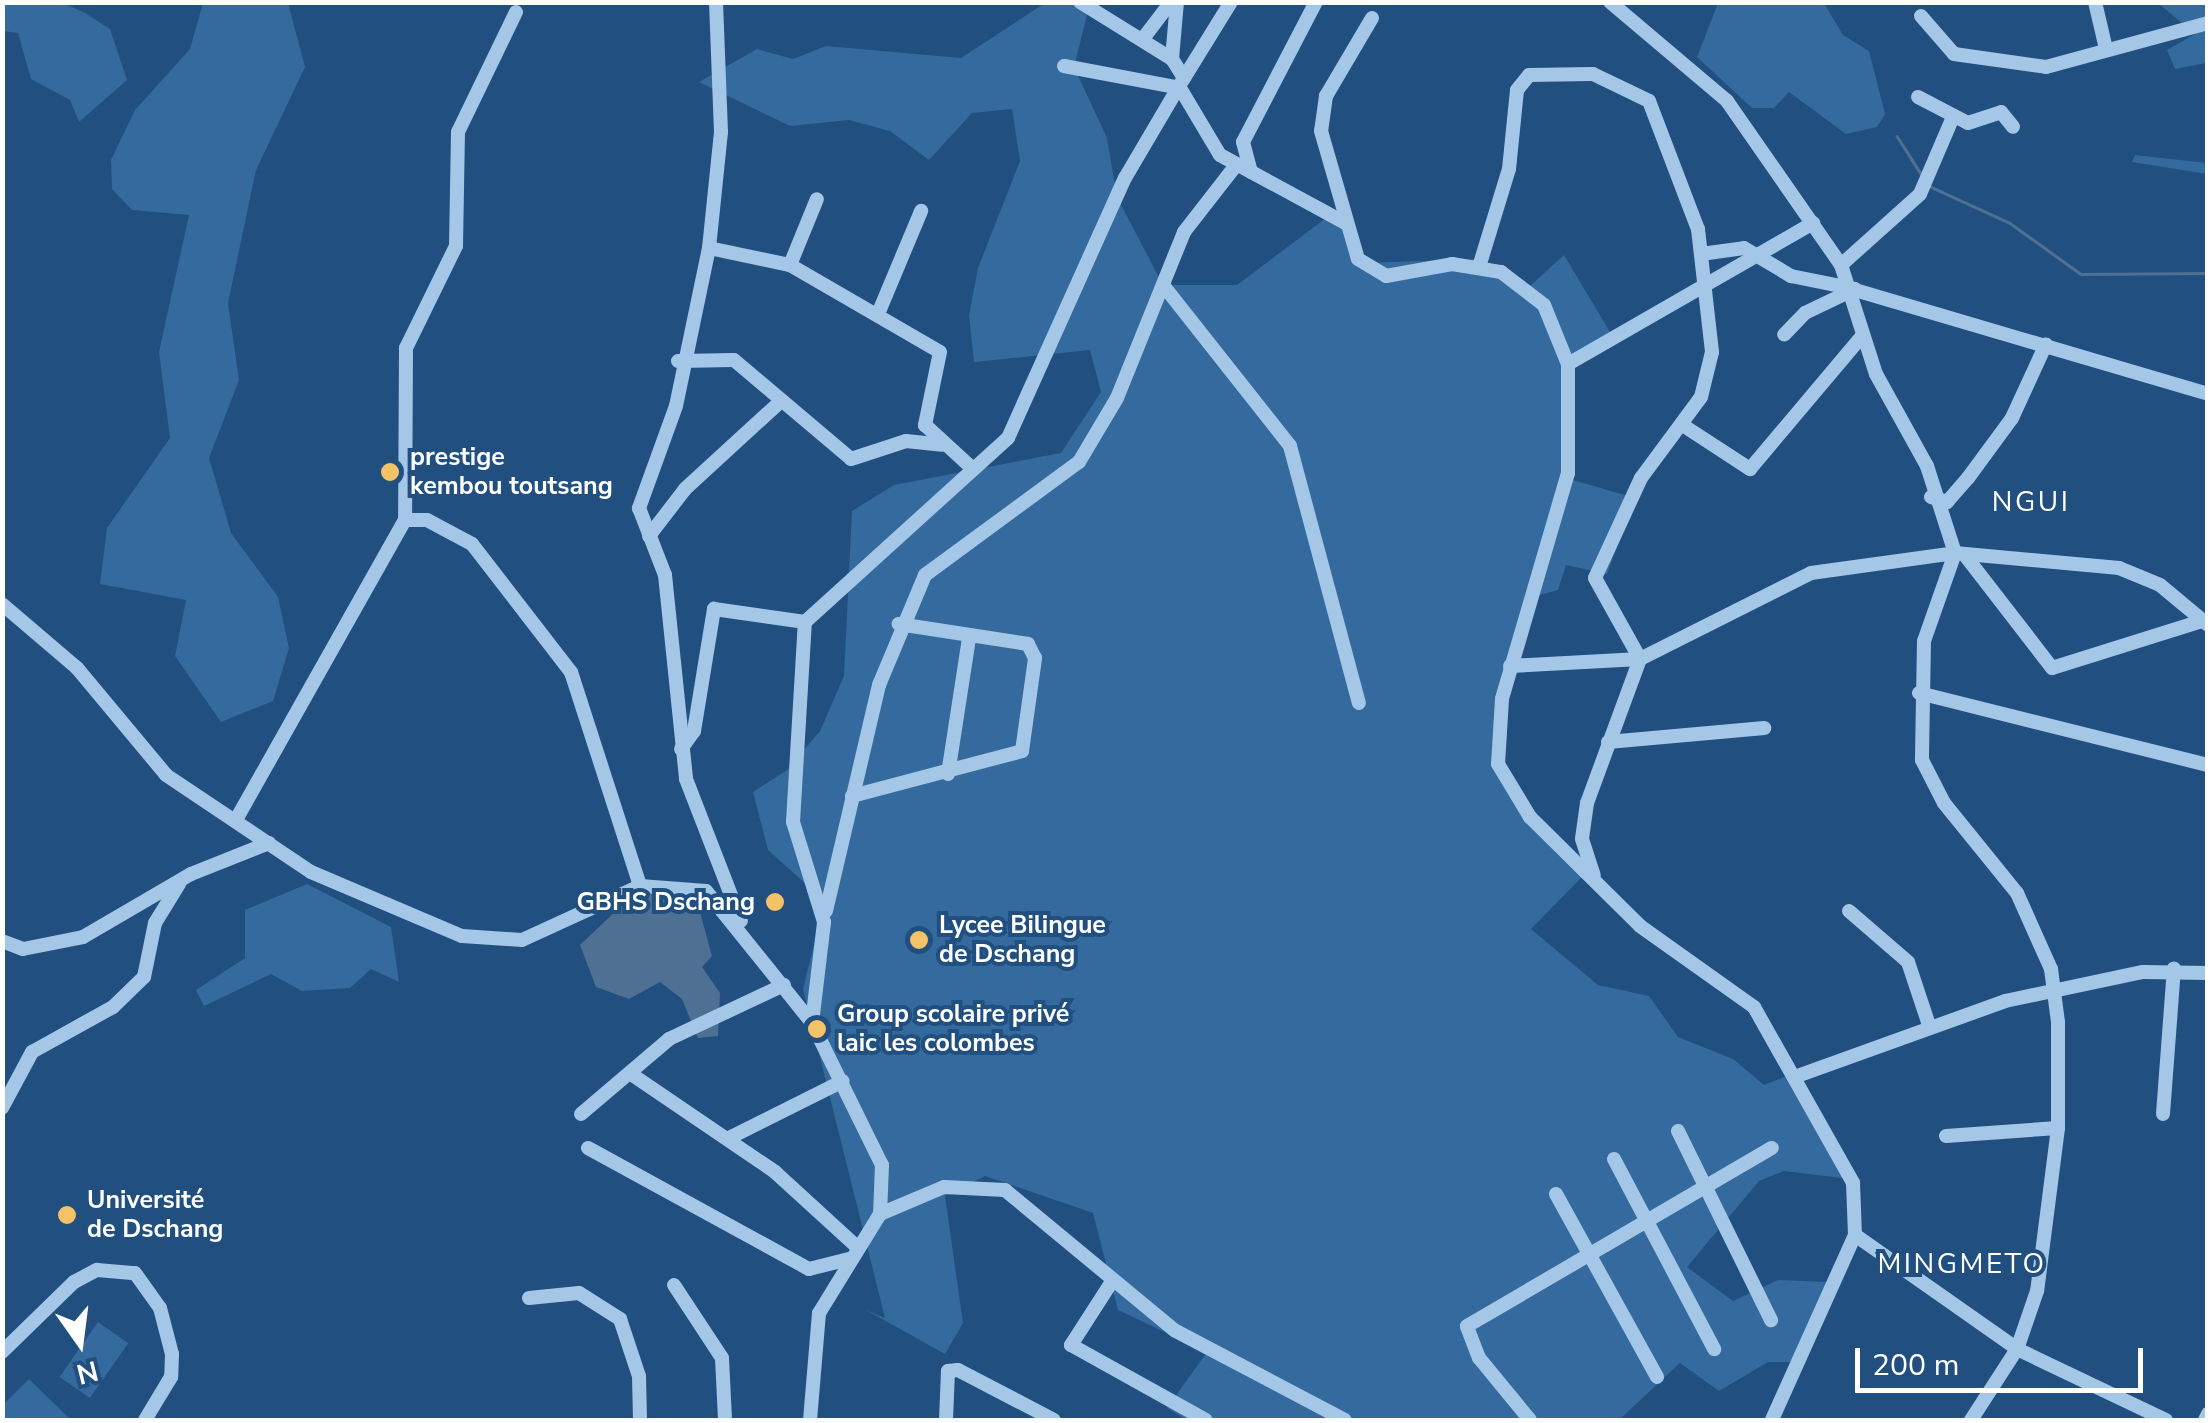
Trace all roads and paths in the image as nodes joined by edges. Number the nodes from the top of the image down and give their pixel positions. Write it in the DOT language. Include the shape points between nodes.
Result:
graph roads {
  1 [pos="716,2"];
  2 [pos="1080,2"];
  3 [pos="1174,2"];
  4 [pos="1231,2"];
  5 [pos="1316,2"];
  6 [pos="1610,2"];
  7 [pos="2096,2"];
  8 [pos="516,12"];
  9 [pos="1921,16"];
  10 [pos="1372,18"];
  11 [pos="2208,23"];
  12 [pos="1142,40"];
  13 [pos="2106,50"];
  14 [pos="1172,59"];
  15 [pos="1064,66"];
  16 [pos="1182,83"];
  17 [pos="1918,97"];
  18 [pos="1952,117"];
  19 [pos="2013,128"];
  20 [pos="1244,168"];
  21 [pos="817,199"];
  22 [pos="922,210"];
  23 [pos="1813,223"];
  24 [pos="1346,224"];
  25 [pos="709,248"];
  26 [pos="1702,254"];
  27 [pos="1761,260"];
  28 [pos="790,265"];
  29 [pos="1841,265"];
  30 [pos="1479,267"];
  31 [pos="1163,285"];
  32 [pos="1703,287"];
  33 [pos="1855,289"];
  34 [pos="878,314"];
  35 [pos="1863,334"];
  36 [pos="1784,335"];
  37 [pos="2046,344"];
  38 [pos="678,360"];
  39 [pos="1568,364"];
  40 [pos="2208,394"];
  41 [pos="780,402"];
  42 [pos="1684,426"];
  43 [pos="942,445"];
  44 [pos="973,469"];
  45 [pos="1931,497"];
  46 [pos="405,520"];
  47 [pos="650,536"];
  48 [pos="1960,553"];
  49 [pos="2,604"];
  50 [pos="806,622"];
  51 [pos="2205,623"];
  52 [pos="899,624"];
  53 [pos="969,639"];
  54 [pos="1640,659"];
  55 [pos="1510,666"];
  56 [pos="1919,692"];
  57 [pos="1359,703"];
  58 [pos="1764,728"];
  59 [pos="1608,742"];
  60 [pos="681,749"];
  61 [pos="2208,765"];
  62 [pos="948,774"];
  63 [pos="852,796"];
  64 [pos="237,818"];
  65 [pos="269,843"];
  66 [pos="179,884"];
  67 [pos="640,886"];
  68 [pos="1601,887"];
  69 [pos="1849,911"];
  70 [pos="824,922"];
  71 [pos="2,941"];
  72 [pos="753,949"];
  73 [pos="2174,968"];
  74 [pos="2208,973"];
  75 [pos="784,986"];
  76 [pos="2055,989"];
  77 [pos="812,1023"];
  78 [pos="1929,1025"];
  79 [pos="1800,1075"];
  80 [pos="634,1076"];
  81 [pos="843,1080"];
  82 [pos="2,1108"];
  83 [pos="581,1114"];
  84 [pos="2163,1114"];
  85 [pos="2058,1128"];
  86 [pos="1678,1132"];
  87 [pos="1946,1136"];
  88 [pos="729,1138"];
  89 [pos="588,1148"];
  90 [pos="1772,1148"];
  91 [pos="1614,1160"];
  92 [pos="1702,1190"];
  93 [pos="1556,1194"];
  94 [pos="880,1214"];
  95 [pos="1647,1224"];
  96 [pos="1855,1235"];
  97 [pos="853,1253"];
  98 [pos="1588,1259"];
  99 [pos="1111,1283"];
  100 [pos="674,1285"];
  101 [pos="529,1298"];
  102 [pos="1771,1320"];
  103 [pos="1714,1349"];
  104 [pos="2017,1349"];
  105 [pos="2,1352"];
  106 [pos="1657,1378"];
  107 [pos="145,1420"];
  108 [pos="640,1420"];
  109 [pos="725,1420"];
  110 [pos="810,1420"];
  111 [pos="946,1420"];
  112 [pos="1054,1420"];
  113 [pos="1206,1420"];
  114 [pos="1346,1420"];
  115 [pos="1530,1420"];
  116 [pos="1772,1420"];
  117 [pos="1970,1420"];
  118 [pos="2166,1420"];
  1 -- 25 [label="street" via="721,132"];
  2 -- 12 [label="street"];
  3 -- 12 [label="street"];
  3 -- 14 [label="street"];
  4 -- 16 [label="street"];
  5 -- 20 [label="street" via="1243,142"];
  6 -- 23 [label="street" via="1728,101"];
  7 -- 13 [label="street"];
  8 -- 46 [label="street" via="458,132 456,246 406,348"];
  9 -- 13 [label="street" via="1954,54 2046,67"];
  10 -- 24 [label="street" via="1326,96 1322,131"];
  11 -- 13 [label="street"];
  12 -- 14 [label="street"];
  14 -- 16 [label="street"];
  15 -- 16 [label="street"];
  16 -- 20 [label="street" via="1204,135"];
  16 -- 44 [label="street" via="1125,178 1019,418"];
  17 -- 18 [label="street"];
  18 -- 19 [label="street" via="1968,123 2001,112"];
  18 -- 29 [label="street" via="1920,194"];
  20 -- 24 [label="street"];
  20 -- 31 [label="street" via="1184,232"];
  21 -- 28 [label="street"];
  22 -- 34 [label="street"];
  23 -- 27 [label="street"];
  23 -- 29 [label="street"];
  24 -- 30 [label="street" via="1370,273"];
  25 -- 28 [label="street"];
  25 -- 38 [label="street"];
  26 -- 27 [label="street" via="1744,248"];
  26 -- 30 [label="street" via="1673,146 1650,101 1593,74 1550,69 1517,90 1509,169"];
  26 -- 32 [label="street"];
  27 -- 32 [label="street"];
  27 -- 33 [label="street"];
  28 -- 34 [label="street"];
  29 -- 33 [label="street"];
  30 -- 39 [label="street" via="1544,305"];
  31 -- 52 [label="street" via="1079,462 925,575"];
  31 -- 57 [label="street" via="1290,446"];
  32 -- 39 [label="street"];
  32 -- 42 [label="street" via="1712,352"];
  33 -- 35 [label="street"];
  33 -- 36 [label="street" via="1805,313"];
  33 -- 37 [label="street"];
  34 -- 43 [label="street" via="940,352 944,364 922,412"];
  35 -- 42 [label="street" via="1750,469"];
  35 -- 45 [label="street" via="1926,466"];
  37 -- 40 [label="street"];
  37 -- 45 [label="street" via="2012,418 1968,478 1947,502"];
  38 -- 41 [label="street" via="734,360"];
  38 -- 47 [label="street" via="676,406 640,494"];
  39 -- 55 [label="street" via="1568,474"];
  41 -- 43 [label="street" via="851,458 906,442"];
  41 -- 47 [label="street" via="684,490"];
  42 -- 54 [label="street" via="1641,478 1595,578"];
  43 -- 44 [label="street"];
  44 -- 50 [label="street"];
  45 -- 48 [label="street"];
  46 -- 64 [label="street"];
  46 -- 67 [label="street" via="427,520 472,544 571,672 624,859"];
  47 -- 60 [label="street" via="665,575"];
  48 -- 51 [label="street" via="2119,568 2160,585"];
  48 -- 51 [label="street" via="2052,668"];
  48 -- 54 [label="street" via="1811,572"];
  48 -- 56 [label="street" via="1935,592"];
  49 -- 64 [label="street" via="60,651 166,775"];
  50 -- 60 [label="street" via="714,608 694,730"];
  50 -- 70 [label="street" via="793,822"];
  52 -- 53 [label="street"];
  52 -- 63 [label="street"];
  53 -- 62 [label="street"];
  53 -- 62 [label="street" via="1033,651 1022,751"];
  54 -- 55 [label="street"];
  54 -- 59 [label="street"];
  55 -- 68 [label="street" via="1498,764 1530,817"];
  56 -- 61 [label="street"];
  56 -- 76 [label="street" via="1929,783 2016,892"];
  58 -- 59 [label="street"];
  59 -- 68 [label="street" via="1582,839"];
  60 -- 72 [label="street" via="700,827"];
  62 -- 63 [label="street"];
  63 -- 70 [label="street"];
  64 -- 65 [label="street"];
  65 -- 66 [label="street"];
  65 -- 67 [label="street" via="327,879 489,943 561,926"];
  66 -- 71 [label="street" via="84,937 23,949"];
  66 -- 82 [label="street" via="155,923 144,977 113,1007 32,1052"];
  67 -- 72 [label="street" via="706,890"];
  68 -- 79 [label="street" via="1640,926 1754,1007"];
  69 -- 78 [label="street" via="1908,962"];
  70 -- 77 [label="street"];
  72 -- 75 [label="street"];
  73 -- 74 [label="street"];
  73 -- 76 [label="street"];
  73 -- 84 [label="street"];
  75 -- 77 [label="street"];
  75 -- 80 [label="street" via="669,1039"];
  76 -- 78 [label="street"];
  76 -- 85 [label="street"];
  77 -- 81 [label="street"];
  78 -- 79 [label="street"];
  79 -- 96 [label="street" via="1843,1154"];
  80 -- 83 [label="street"];
  80 -- 88 [label="street"];
  81 -- 88 [label="street"];
  81 -- 94 [label="street" via="882,1164"];
  85 -- 87 [label="street"];
  85 -- 104 [label="street" via="2046,1247"];
  86 -- 92 [label="street"];
  88 -- 97 [label="street"];
  89 -- 97 [label="street" via="809,1269"];
  90 -- 92 [label="street"];
  91 -- 95 [label="street"];
  92 -- 95 [label="street"];
  92 -- 102 [label="street"];
  93 -- 98 [label="street"];
  94 -- 97 [label="street"];
  94 -- 99 [label="street" via="944,1186 1006,1190"];
  95 -- 98 [label="street"];
  95 -- 103 [label="street"];
  96 -- 104 [label="street"];
  96 -- 116 [label="street"];
  97 -- 110 [label="street" via="819,1313"];
  98 -- 106 [label="street"];
  98 -- 115 [label="street" via="1466,1326 1478,1358"];
  99 -- 113 [label="street" via="1071,1344"];
  99 -- 114 [label="street" via="1174,1330"];
  100 -- 109 [label="street" via="722,1358"];
  101 -- 108 [label="street" via="579,1293 620,1318 640,1376"];
  104 -- 117 [label="street"];
  104 -- 118 [label="street"];
  105 -- 107 [label="street" via="74,1282 96,1270 135,1273 160,1308 172,1354 171,1378"];
  111 -- 112 [label="street" via="948,1370 958,1370"];
}
